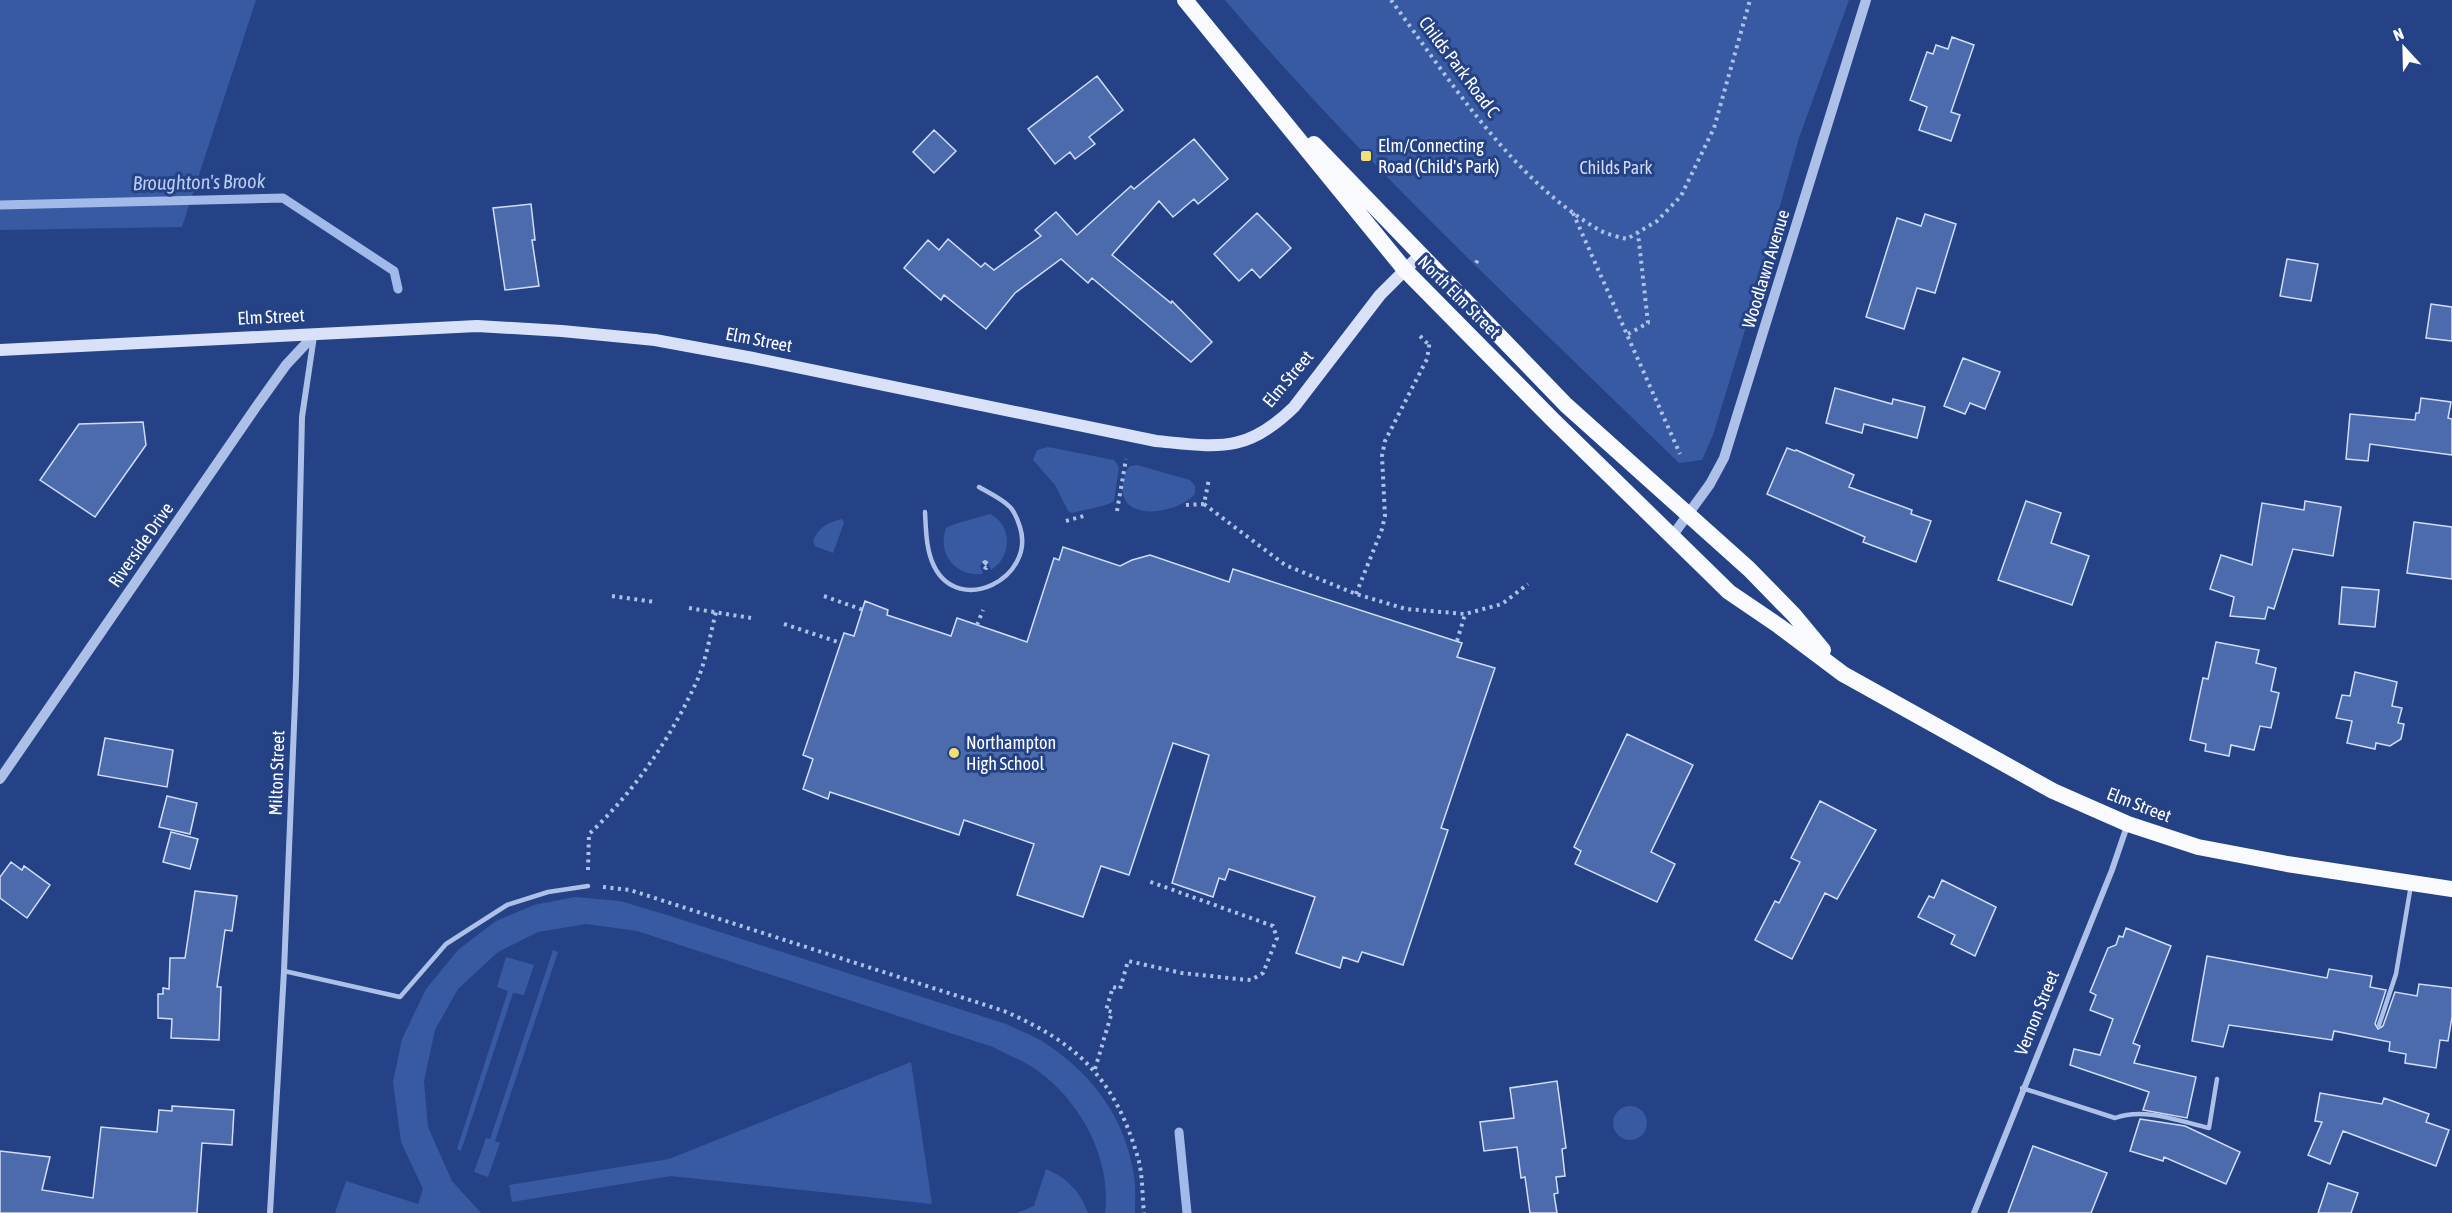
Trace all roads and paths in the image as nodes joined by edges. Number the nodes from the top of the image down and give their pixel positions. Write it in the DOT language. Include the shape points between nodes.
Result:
graph roads {
  1 [pos="1185,0"];
  2 [pos="1391,0"];
  3 [pos="1750,0"];
  4 [pos="1866,0"];
  5 [pos="1238,66"];
  6 [pos="1572,212"];
  7 [pos="1638,233"];
  8 [pos="1421,254"];
  9 [pos="1479,258"];
  10 [pos="1476,263"];
  11 [pos="1405,270"];
  12 [pos="1628,334"];
  13 [pos="314,335"];
  14 [pos="1420,336"];
  15 [pos="0,351"];
  16 [pos="1680,453"];
  17 [pos="1126,459"];
  18 [pos="1209,479"];
  19 [pos="979,488"];
  20 [pos="1204,504"];
  21 [pos="1186,506"];
  22 [pos="1117,511"];
  23 [pos="925,512"];
  24 [pos="1087,515"];
  25 [pos="1689,515"];
  26 [pos="1066,521"];
  27 [pos="1673,535"];
  28 [pos="1528,584"];
  29 [pos="1356,594"];
  30 [pos="612,596"];
  31 [pos="824,596"];
  32 [pos="655,602"];
  33 [pos="689,608"];
  34 [pos="863,610"];
  35 [pos="982,610"];
  36 [pos="716,612"];
  37 [pos="1465,614"];
  38 [pos="752,618"];
  39 [pos="784,624"];
  40 [pos="977,625"];
  41 [pos="1457,641"];
  42 [pos="841,643"];
  43 [pos="1843,674"];
  44 [pos="0,779"];
  45 [pos="2128,824"];
  46 [pos="588,849"];
  47 [pos="1148,881"];
  48 [pos="2412,883"];
  49 [pos="588,886"];
  50 [pos="2452,889"];
  51 [pos="284,971"];
  52 [pos="2379,1025"];
  53 [pos="1095,1069"];
  54 [pos="2217,1079"];
  55 [pos="2022,1088"];
  56 [pos="270,1213"];
  57 [pos="1144,1213"];
  58 [pos="1974,1213"];
  1 -- 5 [label="highway, North Elm Street"];
  2 -- 6 [label="path, Childs Park Road C" via="1497,139 1550,197"];
  3 -- 7 [label="path" via="1714,128 1696,167 1682,196 1657,221"];
  4 -- 25 [label="street, Woodlawn Avenue" via="1724,458"];
  5 -- 8 [label="highway, North Elm Street"];
  5 -- 11 [label="highway, North Elm Street"];
  6 -- 7 [label="path, Childs Park Road C" via="1603,232 1627,239"];
  6 -- 12 [label="path"];
  7 -- 12 [label="path" via="1648,323"];
  8 -- 11 [label="main road, Elm Street"];
  8 -- 25 [label="highway, North Elm Street" via="1566,405"];
  9 -- 10 [label="path"];
  11 -- 13 [label="main road, Elm Street" via="1380,295 1281,420 1249,440 1216,445 1156,441 655,340 477,326"];
  11 -- 27 [label="highway, North Elm Street"];
  12 -- 16 [label="path"];
  13 -- 15 [label="main road, Elm Street"];
  13 -- 44 [label="street, Riverside Drive" via="256,406"];
  13 -- 51 [label="street, Milton Street" via="302,417"];
  14 -- 29 [label="path" via="1429,342 1427,359 1385,441 1385,516"];
  17 -- 22 [label="path"];
  18 -- 20 [label="path"];
  19 -- 23 [label="lane" via="1012,509 1023,535 1013,570 994,585 966,590 942,579 930,557"];
  20 -- 21 [label="path"];
  20 -- 29 [label="path" via="1285,565"];
  24 -- 26 [label="path"];
  25 -- 27 [label="street, Woodlawn Avenue"];
  25 -- 43 [label="highway, Elm Street" via="1794,615"];
  27 -- 43 [label="highway, Elm Street" via="1729,592"];
  28 -- 37 [label="path" via="1502,604"];
  29 -- 37 [label="path" via="1406,609"];
  30 -- 32 [label="path"];
  31 -- 34 [label="path"];
  33 -- 36 [label="path"];
  35 -- 40 [label="path"];
  36 -- 38 [label="path"];
  36 -- 46 [label="path" via="697,681 659,750 614,810 589,834"];
  37 -- 41 [label="path"];
  39 -- 42 [label="path"];
  43 -- 45 [label="highway, Elm Street" via="2053,791"];
  45 -- 48 [label="highway, Elm Street" via="2199,847"];
  45 -- 55 [label="street, Vernon Street"];
  47 -- 53 [label="path" via="1272,926 1277,938 1263,973 1251,980 1182,973 1128,961 1120,989 1113,987 1106,1010 1112,1012"];
  48 -- 50 [label="highway, Elm Street"];
  48 -- 52 [label="lane" via="2396,974"];
  49 -- 51 [label="lane" via="548,892 507,905 446,944 400,997"];
  49 -- 53 [label="path" via="630,890 1004,1011 1036,1025"];
  51 -- 56 [label="street, Milton Street"];
  53 -- 57 [label="path" via="1116,1101 1139,1160"];
  54 -- 55 [label="lane" via="2209,1128 2141,1113 2115,1118"];
  55 -- 58 [label="street, Vernon Street"];
}
